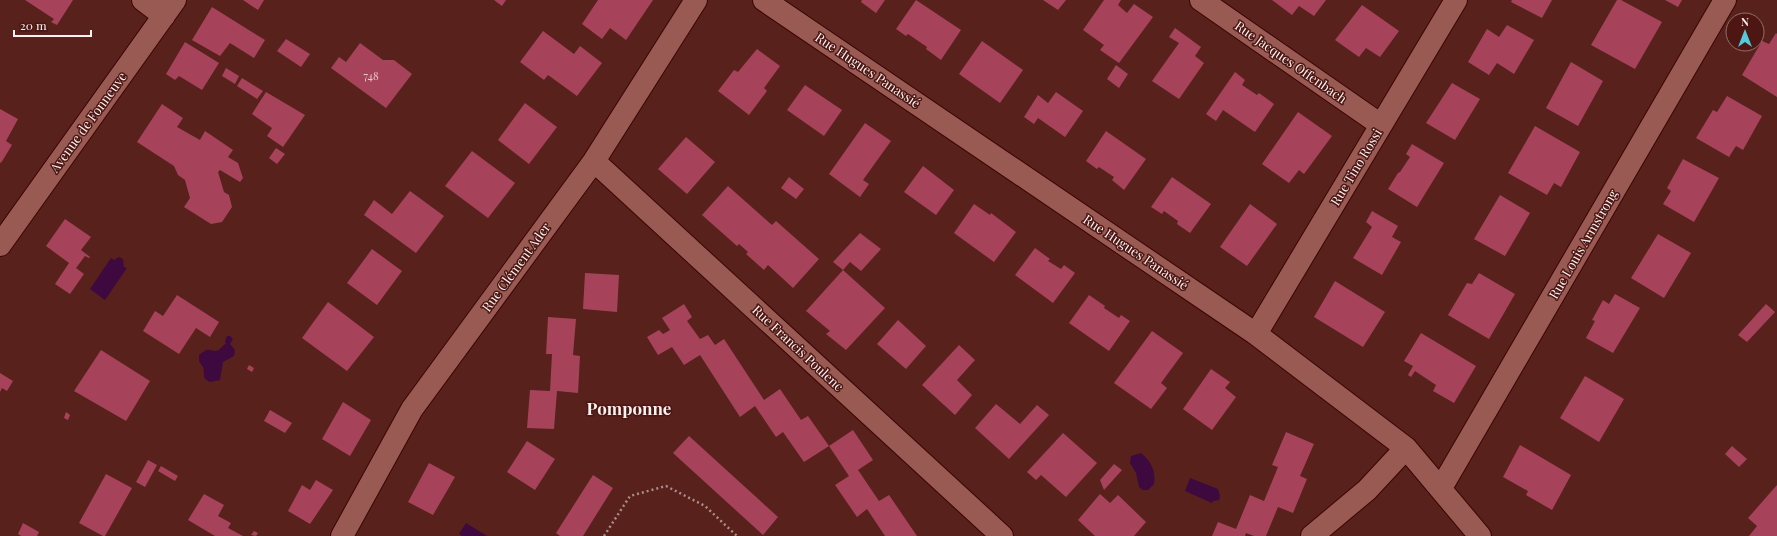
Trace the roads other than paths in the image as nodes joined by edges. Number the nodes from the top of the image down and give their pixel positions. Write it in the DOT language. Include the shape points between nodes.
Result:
graph roads {
  1 [pos="143,0"];
  2 [pos="696,0"];
  3 [pos="764,0"];
  4 [pos="1201,0"];
  5 [pos="1456,0"];
  6 [pos="1724,0"];
  7 [pos="169,8"];
  8 [pos="1381,125"];
  9 [pos="594,161"];
  10 [pos="0,244"];
  11 [pos="1256,334"];
  12 [pos="1406,448"];
  13 [pos="1441,488"];
  14 [pos="342,536"];
  15 [pos="1002,536"];
  16 [pos="1312,536"];
  17 [pos="1480,536"];
  1 -- 7 [label="street"];
  2 -- 9 [label="street, Rue Clément Ader"];
  3 -- 11 [label="street, Rue Hugues Panassié"];
  4 -- 8 [label="street, Rue Jacques Offenbach"];
  5 -- 8 [label="street, Rue Tino Rossi"];
  6 -- 13 [label="street, Rue Louis Armstrong"];
  7 -- 10 [label="street, Avenue de Fonneuve"];
  8 -- 11 [label="street, Rue Tino Rossi"];
  9 -- 14 [label="street, Rue Clément Ader" via="412,408"];
  9 -- 15 [label="street, Rue Francis Poulenc"];
  11 -- 12 [label="street, Rue Hugues Panassié"];
  12 -- 13 [label="street, Rue Hugues Panassié"];
  12 -- 16 [label="street" via="1367,490"];
  13 -- 17 [label="street, Rue Hugues Panassié"];
}
